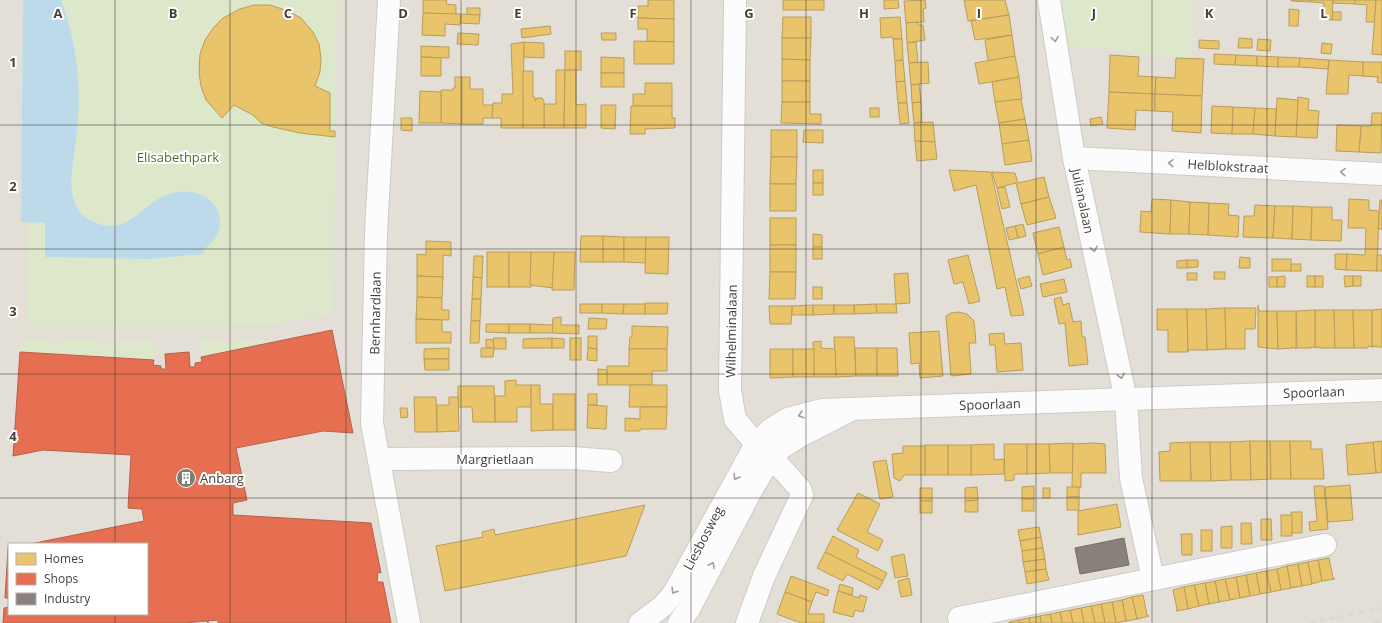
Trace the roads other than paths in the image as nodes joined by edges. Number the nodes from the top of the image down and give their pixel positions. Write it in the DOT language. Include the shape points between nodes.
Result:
graph roads {
  1 [pos="389,0"];
  2 [pos="735,0"];
  3 [pos="1049,0"];
  4 [pos="1074,158"];
  5 [pos="1382,174"];
  6 [pos="1382,390"];
  7 [pos="1126,400"];
  8 [pos="764,450"];
  9 [pos="379,459"];
  10 [pos="611,461"];
  11 [pos="1325,545"];
  12 [pos="1152,579"];
  13 [pos="959,618"];
  14 [pos="409,623"];
  15 [pos="640,623"];
  16 [pos="679,623"];
  17 [pos="747,623"];
  1 -- 9 [label="street, Bernhardlaan" via="377,224 372,423"];
  2 -- 8 [label="street, Wilhelminalaan" via="730,390 735,419"];
  3 -- 4 [label="street, Julianalaan, one-way"];
  5 -- 4 [label="street, Helblokstraat, one-way"];
  4 -- 7 [label="street, Julianalaan, one-way"];
  6 -- 7 [label="street, Spoorlaan"];
  7 -- 8 [label="street, Spoorlaan" via="853,409 781,448"];
  7 -- 12 [label="street" via="1131,478"];
  8 -- 15 [label="street, Liesbosweg, one-way" via="674,593 663,606"];
  16 -- 8 [label="street, Liesbosweg, one-way" via="689,609 752,489"];
  8 -- 17 [label="street, Wilhelminalaan" via="800,489 802,495 764,576"];
  9 -- 10 [label="street, Margrietlaan" via="572,458"];
  9 -- 14 [label="street, Bernhardlaan"];
  11 -- 12 [label="street"];
  12 -- 13 [label="street"];
}
